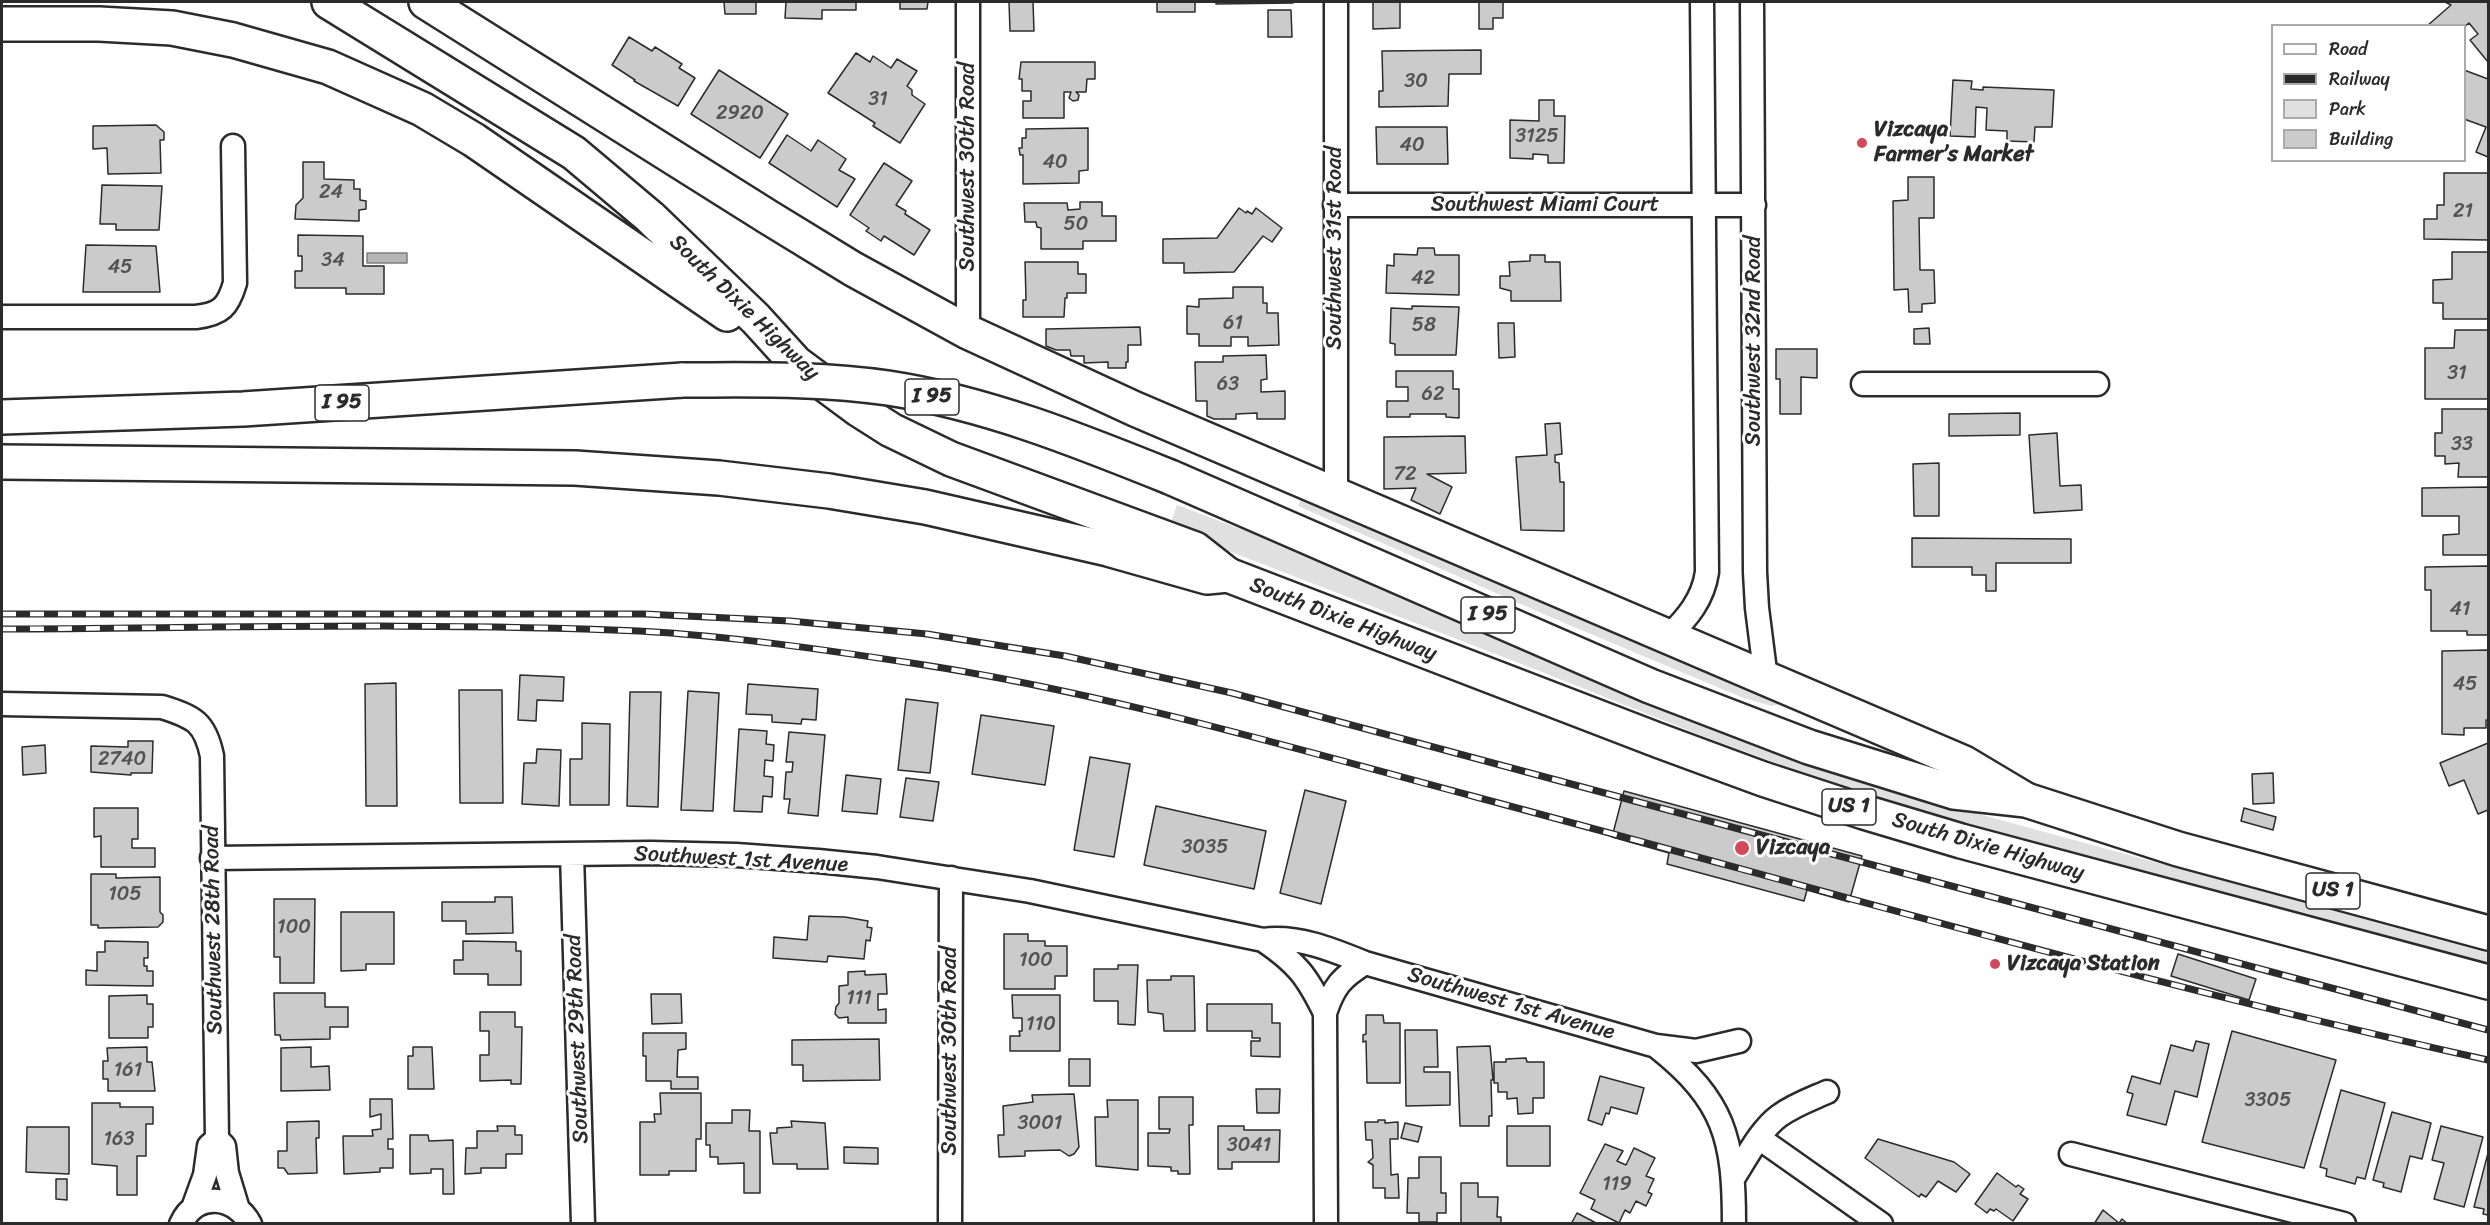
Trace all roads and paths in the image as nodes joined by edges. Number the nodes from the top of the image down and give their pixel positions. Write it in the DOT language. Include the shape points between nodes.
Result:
graph roads {
  1 [pos="329,2"];
  2 [pos="426,2"];
  3 [pos="968,2"];
  4 [pos="1336,2"];
  5 [pos="1701,2"];
  6 [pos="1752,2"];
  7 [pos="2,24"];
  8 [pos="233,146"];
  9 [pos="1335,205"];
  10 [pos="1704,205"];
  11 [pos="1754,205"];
  12 [pos="2,317"];
  13 [pos="968,332"];
  14 [pos="782,350"];
  15 [pos="1863,384"];
  16 [pos="2097,384"];
  17 [pos="2,417"];
  18 [pos="2,462"];
  19 [pos="1336,495"];
  20 [pos="1228,575"];
  21 [pos="1668,637"];
  22 [pos="1766,679"];
  23 [pos="2,704"];
  24 [pos="2026,800"];
  25 [pos="572,854"];
  26 [pos="212,858"];
  27 [pos="951,878"];
  28 [pos="2488,933"];
  29 [pos="1263,940"];
  30 [pos="1365,963"];
  31 [pos="2488,982"];
  32 [pos="1325,1013"];
  33 [pos="1739,1041"];
  34 [pos="1656,1046"];
  35 [pos="1827,1092"];
  36 [pos="1759,1138"];
  37 [pos="217,1139"];
  38 [pos="2071,1154"];
  39 [pos="1734,1178"];
  40 [pos="244,1215"];
  41 [pos="186,1216"];
  42 [pos="162,1224"];
  43 [pos="270,1224"];
  44 [pos="584,1224"];
  45 [pos="950,1224"];
  46 [pos="1326,1224"];
  47 [pos="1734,1224"];
  48 [pos="1881,1224"];
  49 [pos="2344,1224"];
  1 -- 14 [label="main road, South Dixie Highway" via="574,153 650,217 756,319"];
  2 -- 13 [label="main road" via="863,275"];
  3 -- 13 [label="street, Southwest 30th Road"];
  4 -- 9 [label="street, Southwest 31st Road"];
  5 -- 10 [label="street"];
  6 -- 11 [label="street, Southwest 32nd Road"];
  7 -- 14 [label="main road" via="144,25 204,33 328,67 422,109 474,140"];
  8 -- 12 [label="street" via="235,283 231,298 222,309 196,317"];
  9 -- 10 [label="street, Southwest Miami Court"];
  9 -- 19 [label="street, Southwest 31st Road"];
  10 -- 11 [label="street, Southwest Miami Court"];
  10 -- 21 [label="street" via="1707,572 1695,607"];
  11 -- 22 [label="street, Southwest 32nd Road" via="1755,572"];
  13 -- 19 [label="main road"];
  14 -- 20 [label="main road, South Dixie Highway" via="833,392 923,447 1195,549"];
  15 -- 16 [label="street"];
  17 -- 24 [label="main road, I 95, bridge" via="266,408 682,380 804,381 879,387 933,397 1031,423 1170,477 1650,686 1765,732 1954,792"];
  18 -- 20 [label="main road" via="576,468 719,478 925,507 1108,549 1207,577"];
  19 -- 21 [label="main road"];
  20 -- 31 [label="main road, South Dixie Highway / US 1" via="1753,775 1864,812"];
  21 -- 22 [label="main road"];
  22 -- 24 [label="main road" via="1964,763"];
  23 -- 26 [label="street, Southwest 28th Road" via="162,707 182,713 198,724 208,736 212,756"];
  24 -- 28 [label="main road, US 1" via="2178,849"];
  25 -- 26 [label="street, Southwest 1st Avenue"];
  25 -- 27 [label="street, Southwest 1st Avenue" via="735,855"];
  25 -- 44 [label="street, Southwest 29th Road"];
  26 -- 37 [label="street, Southwest 28th Road"];
  27 -- 29 [label="street, Southwest 1st Avenue"];
  27 -- 45 [label="street, Southwest 30th Road"];
  29 -- 30 [label="street, Southwest 1st Avenue" via="1281,937"];
  29 -- 32 [label="street, Southwest 1st Avenue" via="1287,956 1302,973"];
  30 -- 32 [label="street" via="1336,986"];
  30 -- 34 [label="street, Southwest 1st Avenue"];
  32 -- 46 [label="street"];
  33 -- 34 [label="street, Southwest 1st Avenue" via="1696,1051"];
  34 -- 39 [label="street, Southwest 1st Avenue" via="1682,1066 1717,1112"];
  35 -- 36 [label="street" via="1778,1116"];
  36 -- 39 [label="street"];
  36 -- 48 [label="street"];
  37 -- 40 [label="street, Southwest 28th Road" via="225,1146 227,1173"];
  37 -- 41 [label="street, Southwest 28th Road" via="209,1146 205,1175"];
  38 -- 49 [label="street"];
  39 -- 47 [label="street"];
  40 -- 41 [label="street" via="226,1201 214,1200 203,1202"];
  40 -- 43 [label="street"];
  41 -- 42 [label="street"];
}
